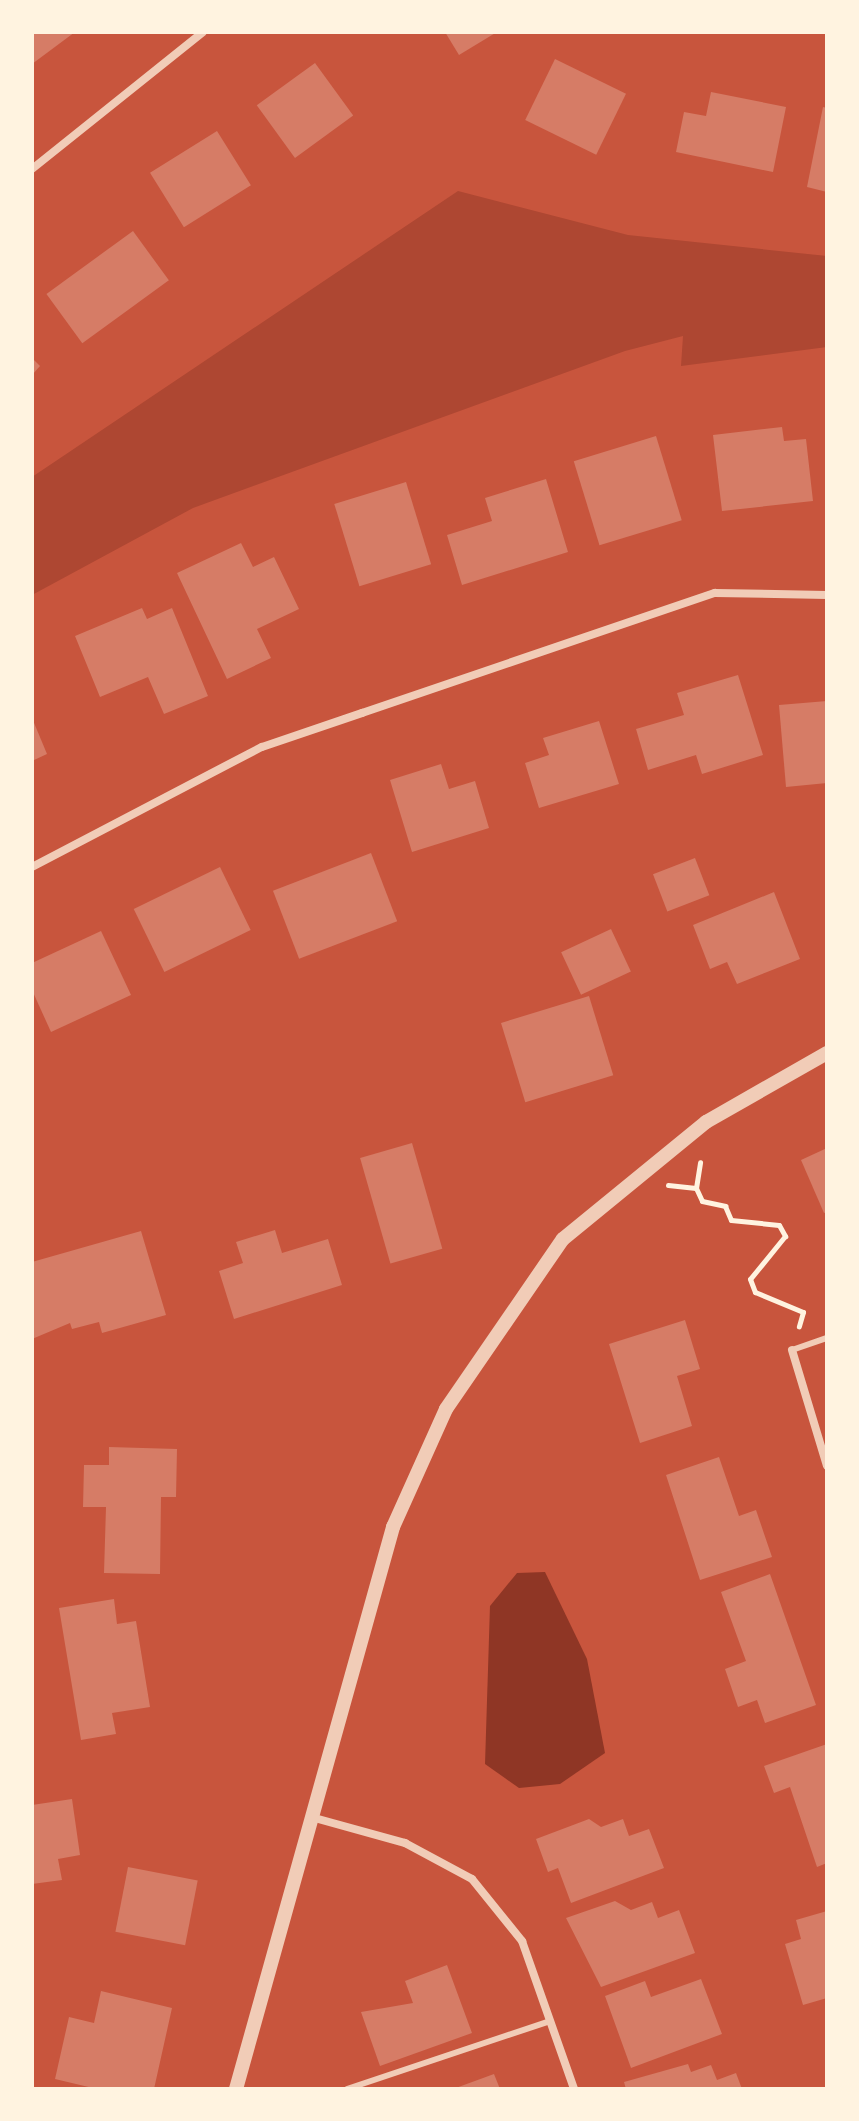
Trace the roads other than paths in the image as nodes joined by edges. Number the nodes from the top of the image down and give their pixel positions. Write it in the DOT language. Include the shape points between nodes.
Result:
graph roads {
  1 [pos="203,32"];
  2 [pos="32,169"];
  3 [pos="827,595"];
  4 [pos="32,867"];
  5 [pos="827,1053"];
  6 [pos="827,1338"];
  7 [pos="792,1350"];
  8 [pos="827,1466"];
  9 [pos="311,1817"];
  10 [pos="550,2021"];
  11 [pos="236,2089"];
  12 [pos="347,2089"];
  13 [pos="574,2089"];
  1 -- 2 [label="street"];
  3 -- 4 [label="street" via="715,593 262,747"];
  5 -- 9 [label="street" via="749,1093 632,1179 563,1239 446,1409 393,1527"];
  6 -- 7 [label="lane"];
  7 -- 8 [label="street"];
  9 -- 10 [label="street" via="405,1843 472,1879 522,1941"];
  9 -- 11 [label="street"];
  10 -- 12 [label="lane"];
  10 -- 13 [label="street"];
}
